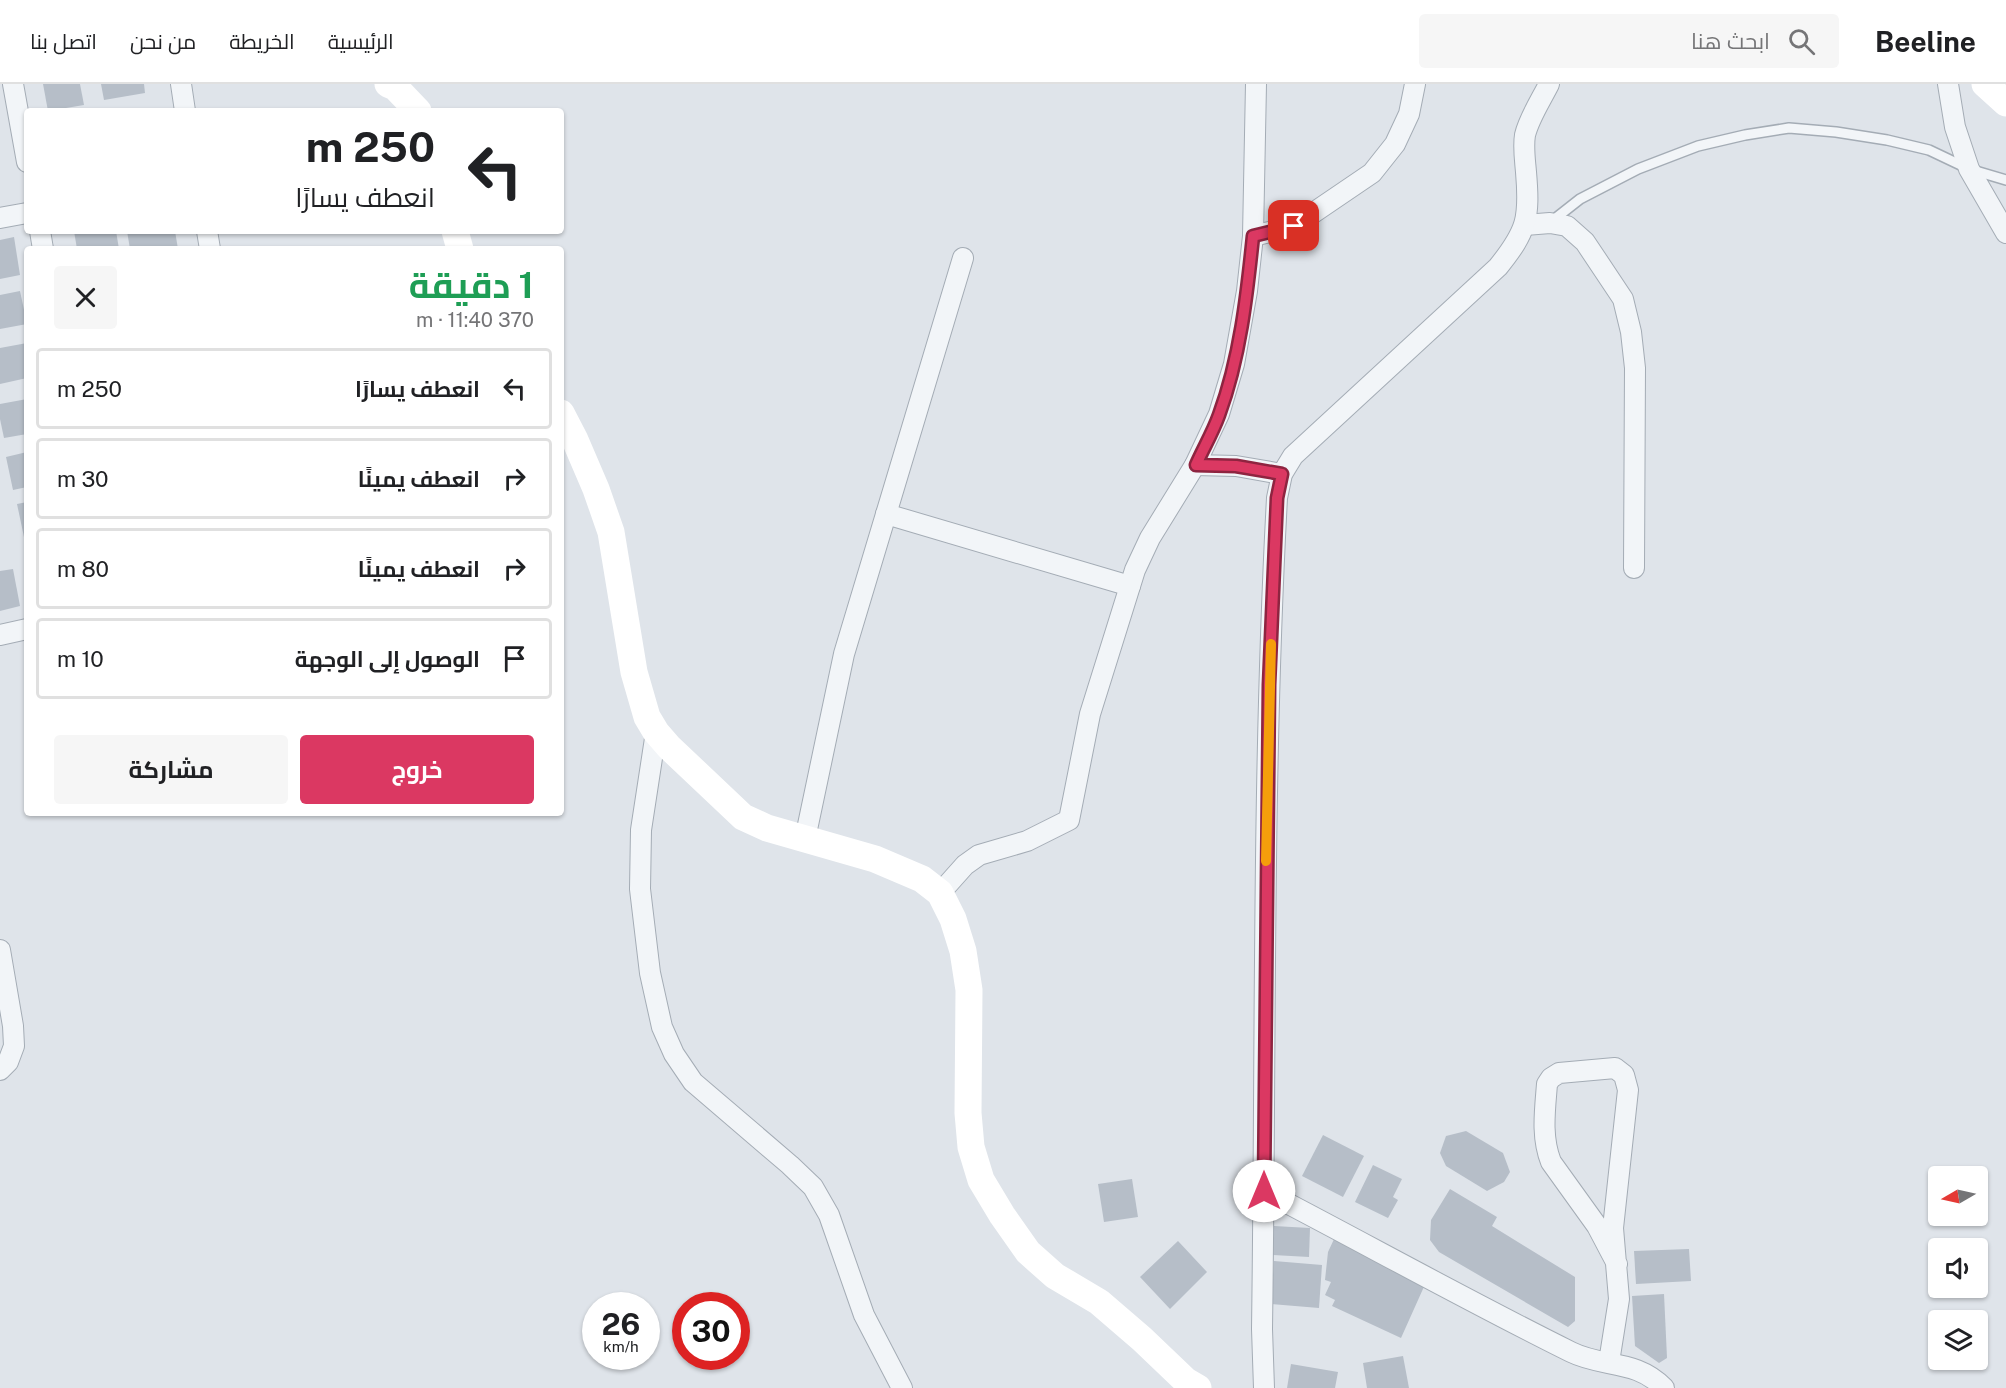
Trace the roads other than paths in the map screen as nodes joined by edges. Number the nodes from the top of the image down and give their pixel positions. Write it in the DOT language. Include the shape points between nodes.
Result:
graph roads {
  1 [pos="13,84"];
  2 [pos="181,84"];
  3 [pos="388,84"];
  4 [pos="1256,84"];
  5 [pos="1415,84"];
  6 [pos="1549,84"];
  7 [pos="1948,84"];
  8 [pos="1985,84"];
  9 [pos="2006,103"];
  10 [pos="185,108"];
  11 [pos="415,108"];
  12 [pos="24,145"];
  13 [pos="1970,169"];
  14 [pos="2006,180"];
  15 [pos="24,214"];
  16 [pos="0,218"];
  17 [pos="1550,223"];
  18 [pos="1525,225"];
  19 [pos="2006,233"];
  20 [pos="1253,236"];
  21 [pos="963,258"];
  22 [pos="564,420"];
  23 [pos="1196,465"];
  24 [pos="1282,474"];
  25 [pos="886,514"];
  26 [pos="1634,568"];
  27 [pos="1130,586"];
  28 [pos="24,630"];
  29 [pos="0,635"];
  30 [pos="656,732"];
  31 [pos="805,839"];
  32 [pos="939,893"];
  33 [pos="0,950"];
  34 [pos="0,1070"];
  35 [pos="1264,1191"];
  36 [pos="1617,1264"];
  37 [pos="1609,1362"];
  38 [pos="1191,1385"];
  39 [pos="902,1388"];
  40 [pos="1264,1388"];
  41 [pos="1664,1388"];
  1 -- 12 [label="street"];
  2 -- 10 [label="street"];
  3 -- 11 [label="street"];
  4 -- 20 [label="street"];
  5 -- 20 [label="street" via="1400,134 1372,174 1294,226"];
  6 -- 18 [label="street" via="1526,134"];
  7 -- 13 [label="street" via="1955,128"];
  8 -- 9 [label="street"];
  13 -- 14 [label="lane"];
  13 -- 17 [label="lane" via="1929,150 1887,140 1790,128 1698,146 1638,169 1580,199"];
  13 -- 19 [label="street"];
  15 -- 16 [label="street"];
  17 -- 18 [label="street"];
  17 -- 26 [label="street" via="1567,226 1585,242 1623,299 1635,368"];
  18 -- 24 [label="street" via="1517,243 1498,267 1293,456"];
  20 -- 23 [label="street" via="1234,364 1220,414"];
  21 -- 25 [label="street"];
  22 -- 30 [label="street" via="611,532 634,672 647,717"];
  23 -- 24 [label="street" via="1236,466"];
  23 -- 27 [label="street" via="1150,538"];
  24 -- 35 [label="street" via="1277,498 1269,685"];
  25 -- 27 [label="street"];
  25 -- 31 [label="street" via="844,654"];
  27 -- 32 [label="street" via="1090,714 1069,820 1027,841 979,855"];
  28 -- 29 [label="street"];
  30 -- 31 [label="street" via="743,817"];
  30 -- 39 [label="street" via="641,831 640,890 650,974 662,1027 693,1082 813,1187 829,1215 864,1315"];
  31 -- 32 [label="street" via="875,859 922,879"];
  32 -- 38 [label="street" via="963,951 969,990 968,1113 971,1147 981,1180 1028,1252 1055,1276 1099,1302"];
  33 -- 34 [label="street" via="14,1046"];
  35 -- 37 [label="street" via="1575,1354"];
  35 -- 40 [label="street"];
  36 -- 36 [label="street" via="1613,1228 1628,1090 1624,1075 1615,1068 1559,1073 1547,1084 1546,1150 1597,1226"];
  36 -- 37 [label="street" via="1618,1299"];
  37 -- 41 [label="street" via="1635,1369"];
}
